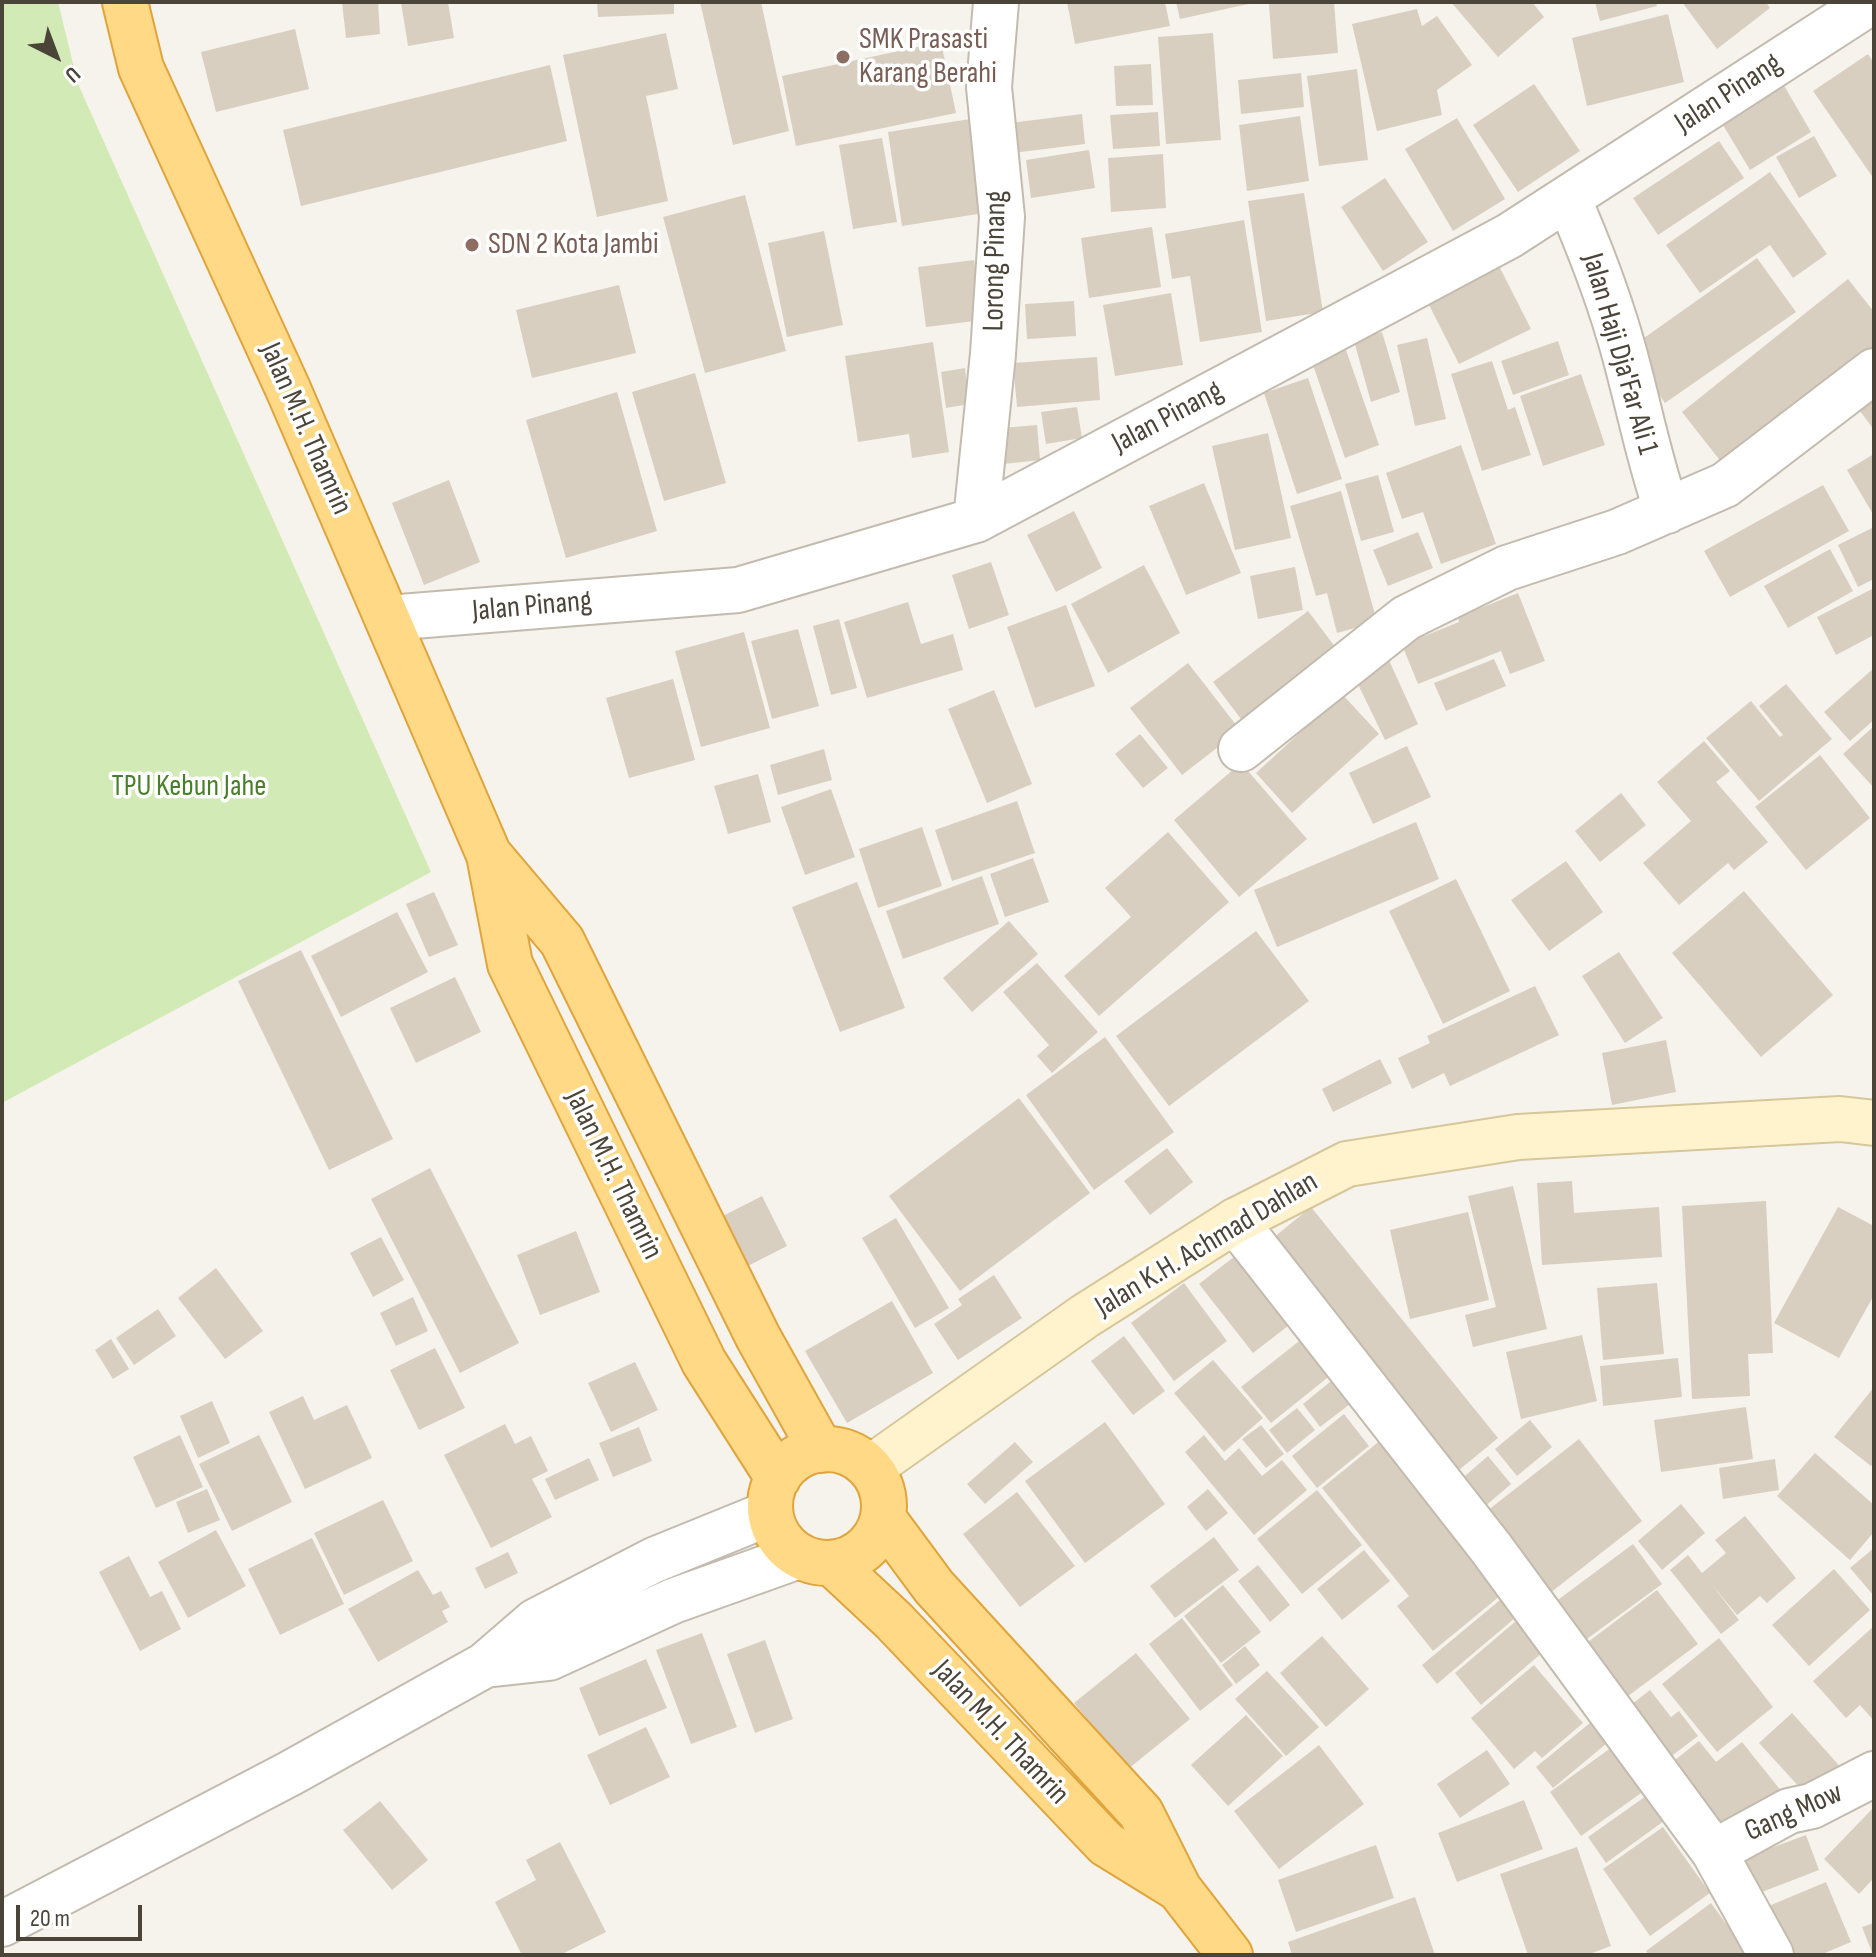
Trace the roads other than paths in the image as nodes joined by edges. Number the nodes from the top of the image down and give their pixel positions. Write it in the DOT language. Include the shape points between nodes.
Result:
graph roads {
  1 [pos="125,2"];
  2 [pos="996,2"];
  3 [pos="1871,2"];
  4 [pos="1568,198"];
  5 [pos="1874,371"];
  6 [pos="1667,511"];
  7 [pos="976,520"];
  8 [pos="388,618"];
  9 [pos="1241,749"];
  10 [pos="489,855"];
  11 [pos="1874,1123"];
  12 [pos="1235,1221"];
  13 [pos="821,1450"];
  14 [pos="870,1468"];
  15 [pos="774,1495"];
  16 [pos="883,1518"];
  17 [pos="816,1560"];
  18 [pos="485,1665"];
  19 [pos="1874,1774"];
  20 [pos="1714,1852"];
  21 [pos="1179,1889"];
  22 [pos="2,1924"];
  23 [pos="1230,1955"];
  24 [pos="1771,1955"];
  1 -- 8 [label="highway, Jalan M.H. Thamrin" via="141,68"];
  2 -- 7 [label="street, Lorong Pinang" via="989,87 1002,217"];
  3 -- 4 [label="street, Jalan Pinang"];
  4 -- 6 [label="street, Jalan Haji Dja'Far Ali 1" via="1596,263"];
  4 -- 7 [label="street, Jalan Pinang" via="1509,236"];
  5 -- 6 [label="street" via="1725,485"];
  6 -- 9 [label="street" via="1507,568 1406,618"];
  7 -- 8 [label="street, Jalan Pinang" via="738,590"];
  8 -- 10 [label="highway, Jalan M.H. Thamrin"];
  10 -- 13 [label="highway, Jalan M.H. Thamrin" via="562,941 758,1337"];
  10 -- 15 [label="highway, Jalan M.H. Thamrin" via="510,964"];
  11 -- 12 [label="main road, Jalan K.H. Achmad Dahlan" via="1840,1119 1518,1137 1347,1164"];
  12 -- 14 [label="main road, Jalan K.H. Achmad Dahlan" via="1085,1316"];
  12 -- 20 [label="street" via="1491,1548"];
  13 -- 14 [label="highway" via="856,1457"];
  13 -- 15 [label="highway" via="796,1459"];
  14 -- 16 [label="highway" via="880,1483"];
  15 -- 17 [label="highway" via="775,1530 785,1545"];
  15 -- 18 [label="street" via="536,1621"];
  16 -- 17 [label="highway" via="865,1549 850,1558"];
  16 -- 21 [label="highway, Jalan M.H. Thamrin" via="934,1587 1141,1813"];
  17 -- 18 [label="street" via="673,1601 549,1658"];
  17 -- 21 [label="highway, Jalan M.H. Thamrin" via="894,1621 1106,1844"];
  18 -- 22 [label="street"];
  19 -- 20 [label="street, Gang Mow" via="1812,1806 1776,1817"];
  20 -- 24 [label="street"];
  21 -- 23 [label="highway, Jalan M.H. Thamrin"];
}
